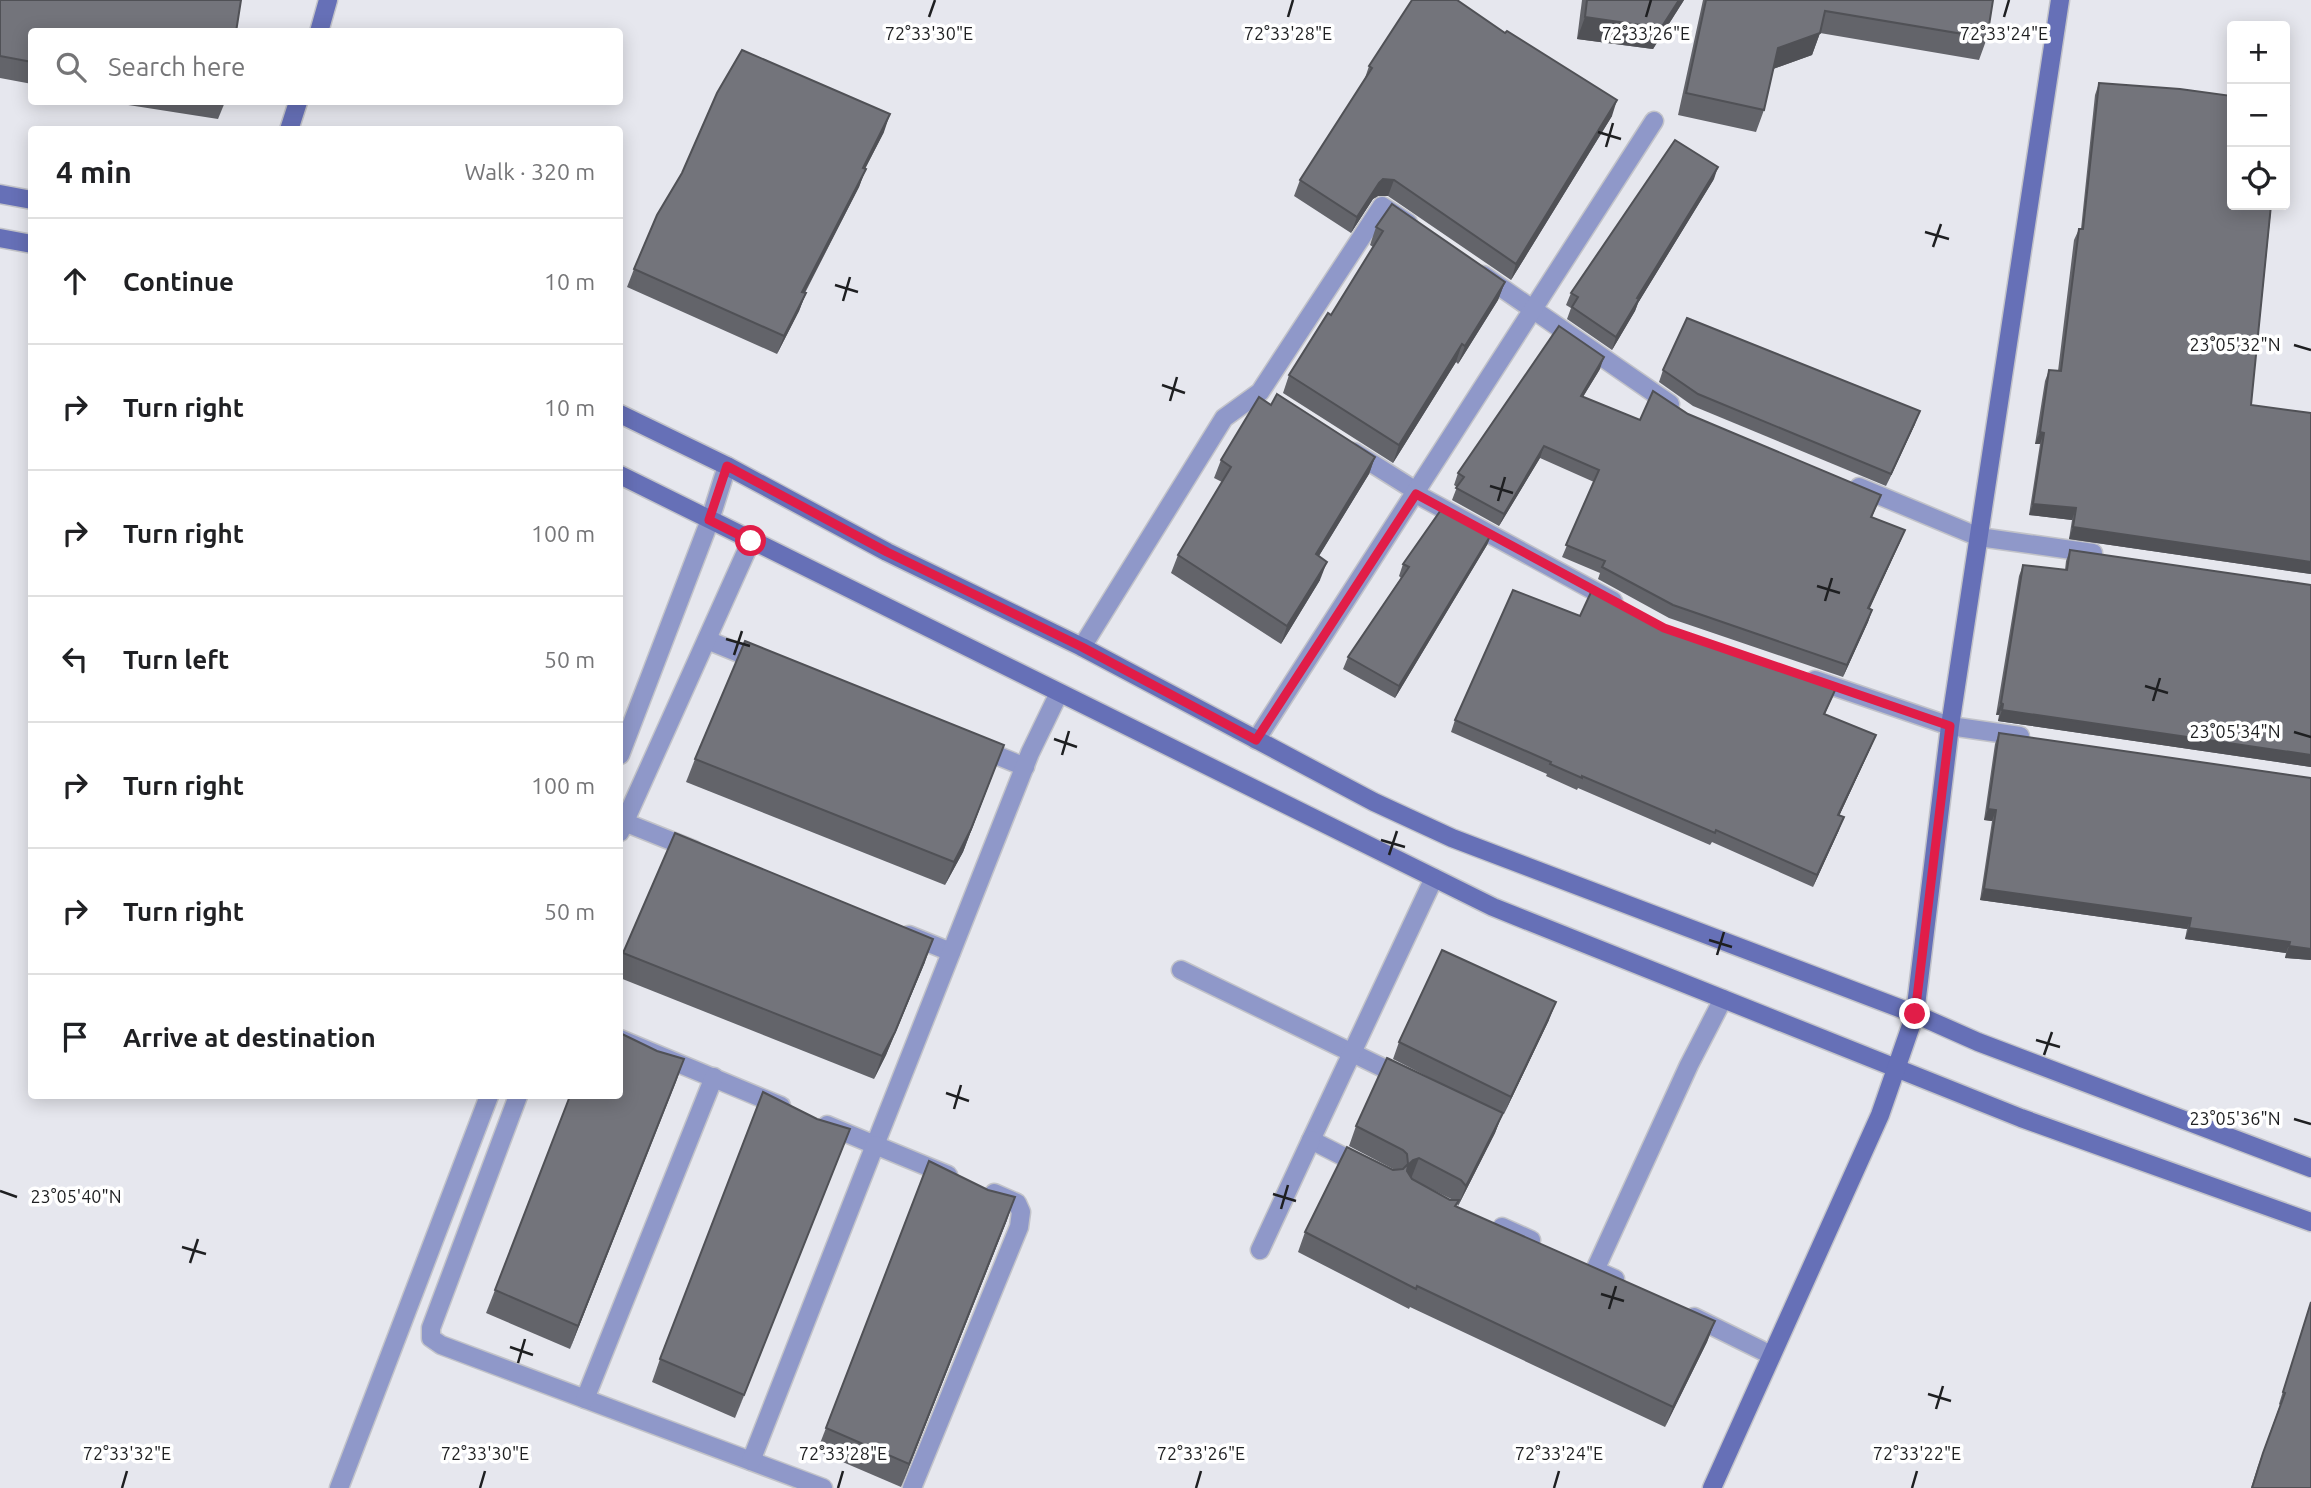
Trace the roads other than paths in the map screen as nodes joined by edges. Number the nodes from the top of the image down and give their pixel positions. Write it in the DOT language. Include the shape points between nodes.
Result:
graph roads {
  1 [pos="328,0"];
  2 [pos="2060,0"];
  3 [pos="320,28"];
  4 [pos="297,105"];
  5 [pos="1654,121"];
  6 [pos="290,126"];
  7 [pos="0,194"];
  8 [pos="28,199"];
  9 [pos="1425,236"];
  10 [pos="0,238"];
  11 [pos="28,243"];
  12 [pos="1468,265"];
  13 [pos="1533,310"];
  14 [pos="623,415"];
  15 [pos="1688,416"];
  16 [pos="1338,442"];
  17 [pos="727,466"];
  18 [pos="623,477"];
  19 [pos="1840,479"];
  20 [pos="1416,494"];
  21 [pos="709,520"];
  22 [pos="1979,537"];
  23 [pos="751,541"];
  24 [pos="2104,555"];
  25 [pos="1629,609"];
  26 [pos="707,640"];
  27 [pos="1082,647"];
  28 [pos="783,670"];
  29 [pos="1794,673"];
  30 [pos="1059,693"];
  31 [pos="1950,726"];
  32 [pos="1256,740"];
  33 [pos="2044,740"];
  34 [pos="961,741"];
  35 [pos="623,747"];
  36 [pos="1025,766"];
  37 [pos="623,825"];
  38 [pos="623,827"];
  39 [pos="712,857"];
  40 [pos="1434,878"];
  41 [pos="888,927"];
  42 [pos="951,952"];
  43 [pos="1181,970"];
  44 [pos="1723,999"];
  45 [pos="1915,1014"];
  46 [pos="623,1040"];
  47 [pos="1351,1052"];
  48 [pos="1897,1069"];
  49 [pos="714,1077"];
  50 [pos="1423,1087"];
  51 [pos="488,1099"];
  52 [pos="518,1099"];
  53 [pos="1311,1140"];
  54 [pos="875,1145"];
  55 [pos="2311,1168"];
  56 [pos="1379,1174"];
  57 [pos="2311,1222"];
  58 [pos="1502,1227"];
  59 [pos="1548,1248"];
  60 [pos="1261,1250"];
  61 [pos="1629,1286"];
  62 [pos="1675,1309"];
  63 [pos="1771,1355"];
  64 [pos="585,1399"];
  65 [pos="751,1461"];
  66 [pos="339,1488"];
  67 [pos="823,1488"];
  68 [pos="912,1488"];
  69 [pos="1712,1488"];
  1 -- 3 [label="street"];
  2 -- 22 [label="street"];
  4 -- 6 [label="street"];
  5 -- 13 [label="street"];
  7 -- 8 [label="street"];
  9 -- 27 [label="street" via="1382,206 1265,395 1224,418"];
  10 -- 11 [label="street"];
  12 -- 13 [label="street"];
  13 -- 15 [label="street"];
  13 -- 20 [label="street"];
  14 -- 17 [label="street"];
  16 -- 20 [label="street"];
  17 -- 21 [label="street"];
  17 -- 27 [label="street" via="887,552"];
  18 -- 21 [label="street"];
  19 -- 22 [label="street"];
  20 -- 25 [label="street"];
  20 -- 32 [label="street"];
  21 -- 23 [label="street"];
  21 -- 35 [label="street"];
  22 -- 24 [label="street"];
  22 -- 31 [label="street"];
  23 -- 26 [label="street"];
  23 -- 30 [label="street"];
  26 -- 28 [label="street"];
  26 -- 37 [label="street"];
  27 -- 32 [label="street"];
  29 -- 31 [label="street"];
  30 -- 36 [label="street"];
  30 -- 40 [label="street"];
  31 -- 33 [label="street"];
  31 -- 45 [label="street"];
  32 -- 45 [label="street" via="1451,838"];
  34 -- 36 [label="street"];
  36 -- 42 [label="street"];
  38 -- 39 [label="street"];
  40 -- 44 [label="street" via="1493,907"];
  40 -- 47 [label="street"];
  41 -- 42 [label="street"];
  42 -- 54 [label="street"];
  43 -- 47 [label="street"];
  44 -- 48 [label="street"];
  44 -- 61 [label="street" via="1589,1267"];
  45 -- 48 [label="street"];
  45 -- 55 [label="street"];
  46 -- 49 [label="street"];
  47 -- 50 [label="street"];
  47 -- 53 [label="street"];
  48 -- 57 [label="street"];
  48 -- 63 [label="street"];
  49 -- 54 [label="street"];
  49 -- 64 [label="street"];
  51 -- 66 [label="street"];
  52 -- 64 [label="street" via="431,1328 432,1338 440,1345"];
  53 -- 56 [label="street"];
  53 -- 60 [label="street"];
  54 -- 65 [label="street"];
  54 -- 68 [label="street" via="1017,1202 1021,1212 1019,1227"];
  58 -- 59 [label="street"];
  62 -- 63 [label="street"];
  63 -- 69 [label="street"];
  64 -- 65 [label="street"];
  65 -- 67 [label="street"];
}
